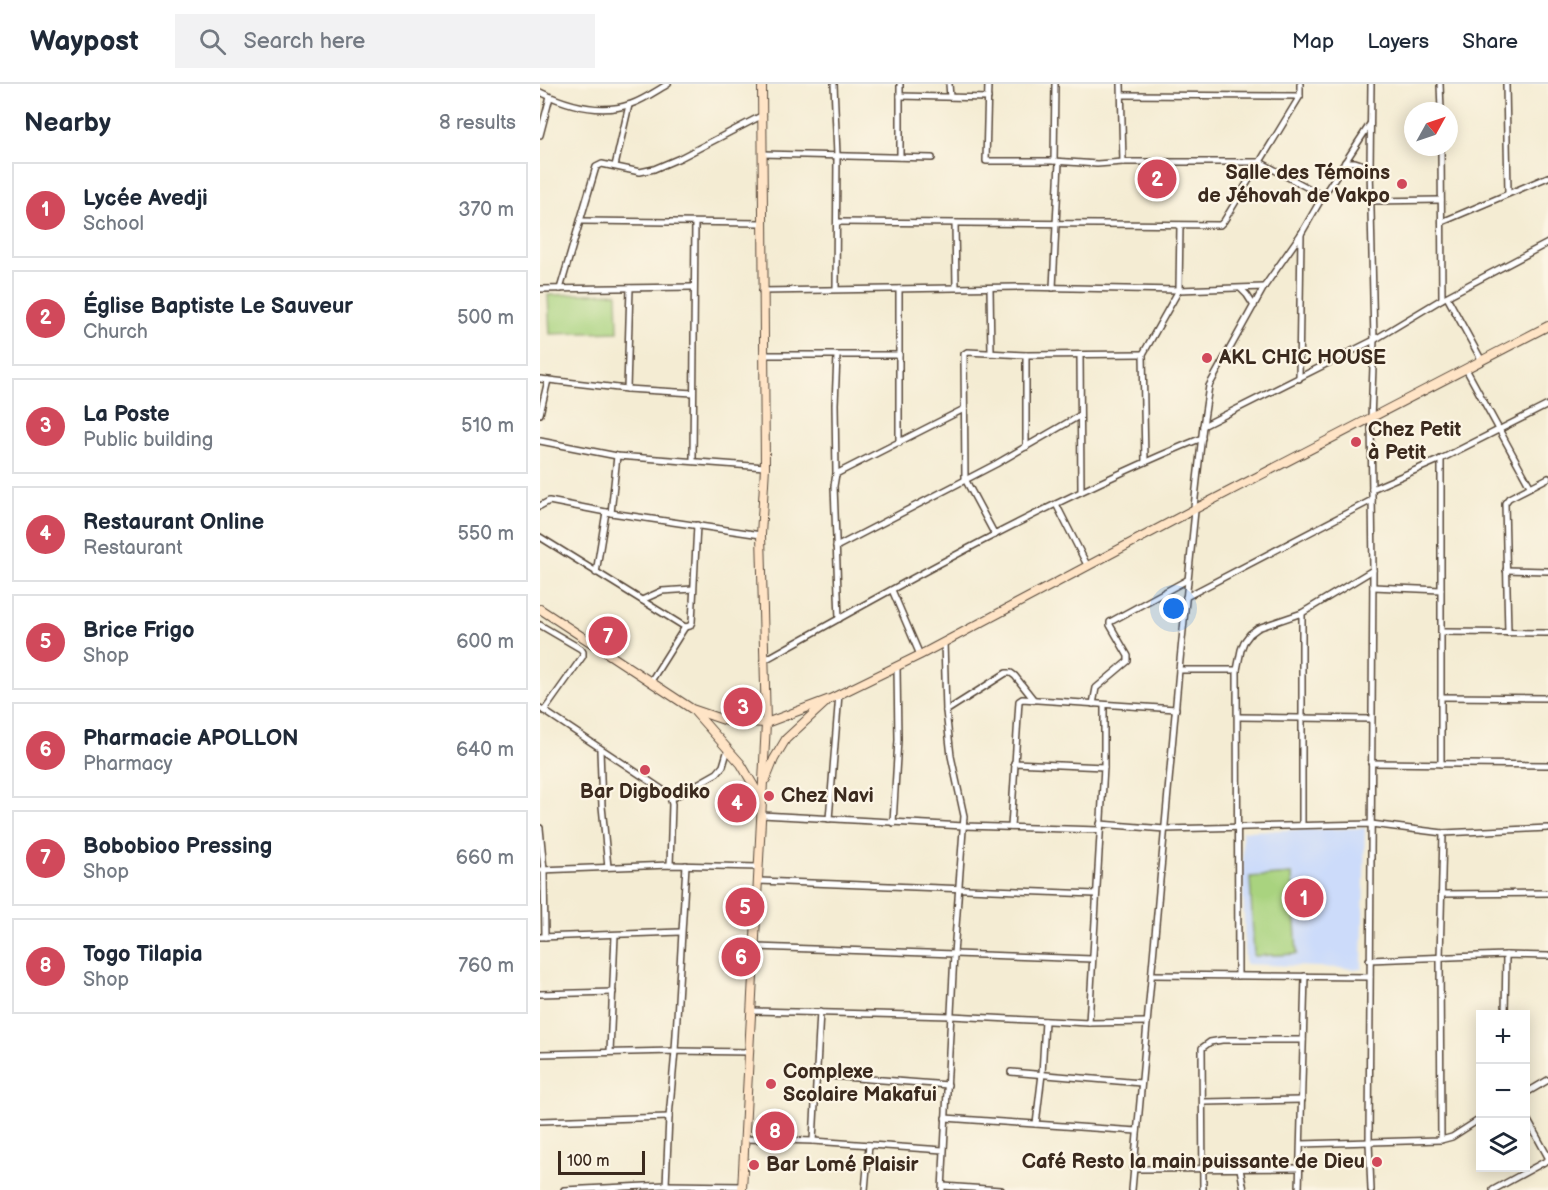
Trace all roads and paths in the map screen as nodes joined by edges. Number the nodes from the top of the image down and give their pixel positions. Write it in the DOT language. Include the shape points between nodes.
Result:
graph roads {
  1 [pos="668,84"];
  2 [pos="762,84"];
  3 [pos="834,84"];
  4 [pos="900,84"];
  5 [pos="949,84"];
  6 [pos="988,84"];
  7 [pos="1055,84"];
  8 [pos="1121,84"];
  9 [pos="1300,84"];
  10 [pos="1371,84"];
  11 [pos="1440,84"];
  12 [pos="1506,84"];
  13 [pos="540,92"];
  14 [pos="1122,95"];
  15 [pos="900,96"];
  16 [pos="1300,96"];
  17 [pos="550,97"];
  18 [pos="950,97"];
  19 [pos="988,98"];
  20 [pos="1441,102"];
  21 [pos="629,105"];
  22 [pos="763,115"];
  23 [pos="1370,124"];
  24 [pos="540,135"];
  25 [pos="762,154"];
  26 [pos="837,155"];
  27 [pos="1441,156"];
  28 [pos="900,157"];
  29 [pos="932,158"];
  30 [pos="1056,161"];
  31 [pos="1123,162"];
  32 [pos="1260,162"];
  33 [pos="1345,162"];
  34 [pos="615,166"];
  35 [pos="1370,167"];
  36 [pos="1548,177"];
  37 [pos="1508,193"];
  38 [pos="1323,196"];
  39 [pos="1442,200"];
  40 [pos="1371,201"];
  41 [pos="581,221"];
  42 [pos="837,222"];
  43 [pos="1442,222"];
  44 [pos="694,223"];
  45 [pos="762,223"];
  46 [pos="955,223"];
  47 [pos="1057,224"];
  48 [pos="1180,225"];
  49 [pos="1301,234"];
  50 [pos="1548,243"];
  51 [pos="693,287"];
  52 [pos="956,287"];
  53 [pos="1264,287"];
  54 [pos="630,288"];
  55 [pos="990,288"];
  56 [pos="1053,288"];
  57 [pos="1239,288"];
  58 [pos="540,289"];
  59 [pos="560,289"];
  60 [pos="836,289"];
  61 [pos="899,289"];
  62 [pos="1179,290"];
  63 [pos="762,291"];
  64 [pos="1445,298"];
  65 [pos="1254,306"];
  66 [pos="1548,326"];
  67 [pos="1374,340"];
  68 [pos="992,353"];
  69 [pos="1143,354"];
  70 [pos="763,355"];
  71 [pos="899,355"];
  72 [pos="1026,355"];
  73 [pos="1080,355"];
  74 [pos="837,356"];
  75 [pos="1482,361"];
  76 [pos="1466,369"];
  77 [pos="540,379"];
  78 [pos="1299,379"];
  79 [pos="548,380"];
  80 [pos="627,389"];
  81 [pos="693,393"];
  82 [pos="1548,405"];
  83 [pos="964,409"];
  84 [pos="540,414"];
  85 [pos="1079,416"];
  86 [pos="1371,420"];
  87 [pos="1203,426"];
  88 [pos="1501,429"];
  89 [pos="1202,438"];
  90 [pos="540,441"];
  91 [pos="899,443"];
  92 [pos="1026,447"];
  93 [pos="617,456"];
  94 [pos="1441,459"];
  95 [pos="693,460"];
  96 [pos="1145,461"];
  97 [pos="765,467"];
  98 [pos="836,474"];
  99 [pos="1548,478"];
  100 [pos="965,479"];
  101 [pos="1530,486"];
  102 [pos="1372,489"];
  103 [pos="1081,490"];
  104 [pos="1372,500"];
  105 [pos="1056,504"];
  106 [pos="540,506"];
  107 [pos="1195,509"];
  108 [pos="609,513"];
  109 [pos="697,525"];
  110 [pos="761,535"];
  111 [pos="995,535"];
  112 [pos="540,537"];
  113 [pos="836,547"];
  114 [pos="1087,565"];
  115 [pos="1373,570"];
  116 [pos="1506,570"];
  117 [pos="1548,571"];
  118 [pos="596,573"];
  119 [pos="1188,580"];
  120 [pos="1373,587"];
  121 [pos="693,589"];
  122 [pos="892,590"];
  123 [pos="1441,590"];
  124 [pos="1186,597"];
  125 [pos="642,600"];
  126 [pos="540,609"];
  127 [pos="1302,613"];
  128 [pos="839,619"];
  129 [pos="540,625"];
  130 [pos="685,627"];
  131 [pos="1441,632"];
  132 [pos="1508,633"];
  133 [pos="1548,633"];
  134 [pos="944,642"];
  135 [pos="920,655"];
  136 [pos="763,661"];
  137 [pos="897,667"];
  138 [pos="1179,670"];
  139 [pos="1237,670"];
  140 [pos="651,681"];
  141 [pos="839,694"];
  142 [pos="1441,697"];
  143 [pos="1548,698"];
  144 [pos="830,699"];
  145 [pos="1034,700"];
  146 [pos="1093,704"];
  147 [pos="1104,705"];
  148 [pos="692,709"];
  149 [pos="1176,709"];
  150 [pos="542,710"];
  151 [pos="946,711"];
  152 [pos="1238,717"];
  153 [pos="1303,718"];
  154 [pos="1371,718"];
  155 [pos="766,723"];
  156 [pos="728,749"];
  157 [pos="600,750"];
  158 [pos="1371,763"];
  159 [pos="1014,764"];
  160 [pos="1441,764"];
  161 [pos="1548,765"];
  162 [pos="1104,767"];
  163 [pos="764,786"];
  164 [pos="671,798"];
  165 [pos="763,800"];
  166 [pos="762,815"];
  167 [pos="829,819"];
  168 [pos="893,822"];
  169 [pos="1302,824"];
  170 [pos="1371,824"];
  171 [pos="963,826"];
  172 [pos="1011,827"];
  173 [pos="1099,827"];
  174 [pos="1239,827"];
  175 [pos="540,828"];
  176 [pos="1548,828"];
  177 [pos="1165,829"];
  178 [pos="1443,833"];
  179 [pos="670,865"];
  180 [pos="686,865"];
  181 [pos="608,867"];
  182 [pos="759,867"];
  183 [pos="542,870"];
  184 [pos="759,881"];
  185 [pos="959,890"];
  186 [pos="1548,893"];
  187 [pos="1095,894"];
  188 [pos="1441,894"];
  189 [pos="681,933"];
  190 [pos="615,934"];
  191 [pos="542,937"];
  192 [pos="756,947"];
  193 [pos="954,954"];
  194 [pos="1506,956"];
  195 [pos="1548,956"];
  196 [pos="1092,959"];
  197 [pos="1440,959"];
  198 [pos="1369,960"];
  199 [pos="1152,975"];
  200 [pos="1238,976"];
  201 [pos="1305,976"];
  202 [pos="1370,977"];
  203 [pos="613,992"];
  204 [pos="540,994"];
  205 [pos="1504,1010"];
  206 [pos="752,1011"];
  207 [pos="820,1012"];
  208 [pos="951,1016"];
  209 [pos="1045,1021"];
  210 [pos="1146,1022"];
  211 [pos="1089,1023"];
  212 [pos="1303,1040"];
  213 [pos="675,1051"];
  214 [pos="610,1052"];
  215 [pos="750,1052"];
  216 [pos="540,1054"];
  217 [pos="1011,1072"];
  218 [pos="1042,1074"];
  219 [pos="817,1075"];
  220 [pos="1548,1080"];
  221 [pos="1141,1083"];
  222 [pos="948,1085"];
  223 [pos="1530,1091"];
  224 [pos="1302,1100"];
  225 [pos="1204,1102"];
  226 [pos="669,1117"];
  227 [pos="945,1118"];
  228 [pos="1527,1118"];
  229 [pos="540,1121"];
  230 [pos="1476,1122"];
  231 [pos="1036,1124"];
  232 [pos="1137,1131"];
  233 [pos="745,1139"];
  234 [pos="1442,1140"];
  235 [pos="813,1141"];
  236 [pos="1369,1142"];
  237 [pos="1301,1143"];
  238 [pos="868,1145"];
  239 [pos="943,1150"];
  240 [pos="1548,1159"];
  241 [pos="1240,1168"];
  242 [pos="1300,1168"];
  243 [pos="1133,1169"];
  244 [pos="1203,1169"];
  245 [pos="666,1185"];
  246 [pos="645,1188"];
  247 [pos="742,1188"];
  248 [pos="942,1188"];
  249 [pos="564,1190"];
  250 [pos="866,1190"];
  251 [pos="1001,1190"];
  252 [pos="1132,1190"];
  253 [pos="1203,1190"];
  254 [pos="1244,1190"];
  255 [pos="1299,1190"];
  256 [pos="1371,1190"];
  257 [pos="1493,1190"];
  1 -- 21 [label="street"];
  2 -- 22 [label="street"];
  3 -- 26 [label="street"];
  4 -- 15 [label="street"];
  5 -- 18 [label="street"];
  6 -- 19 [label="street"];
  7 -- 30 [label="street"];
  8 -- 14 [label="street"];
  9 -- 16 [label="street"];
  10 -- 23 [label="street"];
  11 -- 20 [label="street"];
  12 -- 37 [label="street"];
  13 -- 17 [label="street"];
  14 -- 16 [label="street"];
  14 -- 31 [label="street"];
  15 -- 18 [label="street"];
  15 -- 28 [label="street"];
  16 -- 32 [label="street"];
  17 -- 21 [label="street" via="594,109"];
  17 -- 24 [label="street"];
  18 -- 19 [label="street"];
  19 -- 30 [label="street" via="986,160"];
  21 -- 34 [label="street"];
  22 -- 25 [label="street"];
  22 -- 34 [label="street" via="654,168 640,172"];
  23 -- 33 [label="street"];
  23 -- 35 [label="street"];
  25 -- 26 [label="street"];
  25 -- 45 [label="street"];
  26 -- 28 [label="street"];
  26 -- 42 [label="street"];
  27 -- 39 [label="street"];
  28 -- 29 [label="street"];
  30 -- 31 [label="street"];
  30 -- 47 [label="street"];
  31 -- 32 [label="street"];
  32 -- 38 [label="street"];
  32 -- 48 [label="street" via="1222,224"];
  33 -- 35 [label="street"];
  33 -- 38 [label="street"];
  34 -- 41 [label="street" via="602,164 593,172"];
  35 -- 40 [label="street"];
  36 -- 37 [label="street"];
  37 -- 43 [label="street"];
  38 -- 49 [label="street"];
  39 -- 40 [label="street"];
  39 -- 43 [label="street"];
  40 -- 67 [label="street"];
  41 -- 44 [label="street"];
  41 -- 59 [label="street"];
  42 -- 46 [label="street"];
  42 -- 60 [label="street"];
  43 -- 64 [label="street"];
  44 -- 45 [label="street"];
  44 -- 51 [label="street"];
  45 -- 63 [label="street"];
  46 -- 47 [label="street"];
  46 -- 52 [label="street"];
  47 -- 48 [label="street"];
  47 -- 56 [label="street"];
  48 -- 62 [label="street"];
  49 -- 53 [label="street"];
  49 -- 78 [label="street"];
  50 -- 64 [label="street"];
  51 -- 54 [label="street"];
  51 -- 81 [label="street"];
  52 -- 55 [label="street"];
  52 -- 61 [label="street"];
  53 -- 57 [label="street"];
  53 -- 65 [label="street"];
  54 -- 59 [label="street"];
  54 -- 80 [label="street"];
  55 -- 56 [label="street"];
  55 -- 68 [label="street"];
  56 -- 62 [label="street"];
  57 -- 62 [label="street"];
  57 -- 65 [label="street"];
  58 -- 59 [label="street"];
  60 -- 61 [label="street"];
  60 -- 63 [label="street"];
  61 -- 71 [label="street"];
  62 -- 69 [label="street"];
  63 -- 70 [label="street"];
  64 -- 67 [label="street"];
  64 -- 75 [label="street"];
  65 -- 87 [label="street" via="1209,386"];
  66 -- 75 [label="street"];
  67 -- 78 [label="street"];
  67 -- 86 [label="street"];
  68 -- 72 [label="street"];
  68 -- 83 [label="street" via="964,354"];
  69 -- 73 [label="street"];
  69 -- 96 [label="street"];
  70 -- 74 [label="street"];
  70 -- 97 [label="street"];
  71 -- 74 [label="street"];
  71 -- 91 [label="street"];
  72 -- 73 [label="street"];
  72 -- 92 [label="street"];
  73 -- 85 [label="street"];
  74 -- 98 [label="street"];
  75 -- 76 [label="street"];
  76 -- 86 [label="street"];
  76 -- 88 [label="street"];
  77 -- 79 [label="street"];
  78 -- 87 [label="street"];
  79 -- 80 [label="street"];
  79 -- 84 [label="street"];
  80 -- 81 [label="street"];
  81 -- 95 [label="street"];
  82 -- 88 [label="street"];
  83 -- 91 [label="street"];
  83 -- 100 [label="street"];
  85 -- 92 [label="street"];
  85 -- 103 [label="street"];
  86 -- 102 [label="street"];
  86 -- 107 [label="street"];
  87 -- 89 [label="street"];
  88 -- 94 [label="street"];
  88 -- 101 [label="street"];
  89 -- 96 [label="street"];
  89 -- 107 [label="street"];
  90 -- 93 [label="street"];
  91 -- 98 [label="street"];
  92 -- 100 [label="street"];
  93 -- 95 [label="street"];
  93 -- 108 [label="street"];
  94 -- 102 [label="street"];
  94 -- 123 [label="street"];
  95 -- 97 [label="street"];
  96 -- 103 [label="street"];
  97 -- 110 [label="street"];
  98 -- 113 [label="street"];
  99 -- 101 [label="street"];
  100 -- 111 [label="street"];
  100 -- 113 [label="street"];
  101 -- 116 [label="street" via="1505,503"];
  102 -- 104 [label="street"];
  103 -- 105 [label="street"];
  104 -- 115 [label="street"];
  104 -- 124 [label="street"];
  105 -- 111 [label="street"];
  105 -- 114 [label="street"];
  106 -- 108 [label="street" via="549,501"];
  107 -- 114 [label="street"];
  107 -- 119 [label="street"];
  108 -- 109 [label="street"];
  108 -- 118 [label="street"];
  109 -- 110 [label="street"];
  109 -- 121 [label="street"];
  110 -- 136 [label="street"];
  111 -- 122 [label="street"];
  112 -- 118 [label="street"];
  113 -- 128 [label="street"];
  114 -- 134 [label="street"];
  115 -- 120 [label="street"];
  115 -- 127 [label="street"];
  116 -- 117 [label="street"];
  116 -- 132 [label="street"];
  118 -- 125 [label="street"];
  119 -- 124 [label="street"];
  119 -- 146 [label="street" via="1112,619 1110,626 1128,661 1096,688"];
  120 -- 123 [label="street"];
  120 -- 154 [label="street"];
  121 -- 125 [label="street" via="662,591"];
  121 -- 130 [label="street" via="692,622"];
  122 -- 128 [label="street"];
  122 -- 135 [label="street"];
  123 -- 131 [label="street"];
  124 -- 138 [label="street"];
  125 -- 130 [label="street"];
  126 -- 140 [label="street"];
  127 -- 139 [label="street" via="1250,634 1241,650"];
  127 -- 153 [label="street"];
  128 -- 136 [label="street"];
  129 -- 150 [label="street" via="584,652"];
  130 -- 140 [label="street"];
  131 -- 132 [label="street"];
  131 -- 142 [label="street"];
  132 -- 133 [label="street"];
  134 -- 135 [label="street"];
  134 -- 151 [label="street"];
  135 -- 137 [label="street"];
  136 -- 155 [label="street"];
  137 -- 141 [label="street"];
  137 -- 168 [label="street"];
  138 -- 139 [label="street"];
  138 -- 149 [label="street"];
  139 -- 152 [label="street"];
  140 -- 148 [label="street"];
  141 -- 144 [label="street"];
  141 -- 167 [label="street"];
  142 -- 143 [label="street"];
  142 -- 160 [label="street"];
  144 -- 155 [label="street"];
  144 -- 163 [label="street" via="786,739"];
  145 -- 146 [label="street"];
  145 -- 151 [label="street" via="1015,676 1006,673"];
  145 -- 159 [label="street" via="1022,699 1017,704"];
  146 -- 147 [label="street"];
  147 -- 149 [label="street"];
  147 -- 162 [label="street"];
  148 -- 155 [label="street" via="727,721"];
  148 -- 156 [label="street"];
  149 -- 177 [label="street"];
  150 -- 157 [label="street"];
  151 -- 171 [label="street"];
  152 -- 153 [label="street"];
  152 -- 174 [label="street"];
  153 -- 154 [label="street"];
  153 -- 169 [label="street"];
  154 -- 158 [label="street"];
  155 -- 163 [label="street"];
  156 -- 164 [label="street" via="717,773"];
  156 -- 165 [label="street"];
  157 -- 164 [label="street"];
  157 -- 181 [label="street"];
  158 -- 160 [label="street"];
  158 -- 170 [label="street"];
  159 -- 162 [label="street"];
  159 -- 172 [label="street"];
  160 -- 161 [label="street"];
  162 -- 173 [label="street"];
  163 -- 165 [label="street"];
  164 -- 179 [label="street"];
  165 -- 166 [label="street"];
  166 -- 167 [label="street"];
  166 -- 182 [label="street"];
  167 -- 168 [label="street"];
  168 -- 171 [label="street"];
  169 -- 170 [label="street"];
  169 -- 174 [label="street"];
  170 -- 178 [label="street"];
  170 -- 198 [label="street"];
  171 -- 172 [label="street"];
  171 -- 185 [label="street"];
  172 -- 173 [label="street"];
  173 -- 177 [label="street"];
  173 -- 187 [label="street"];
  174 -- 177 [label="street"];
  174 -- 200 [label="street"];
  175 -- 183 [label="street"];
  176 -- 178 [label="street"];
  177 -- 199 [label="street"];
  178 -- 188 [label="street"];
  179 -- 180 [label="street"];
  179 -- 181 [label="street"];
  180 -- 182 [label="street"];
  180 -- 189 [label="street"];
  181 -- 183 [label="street"];
  182 -- 184 [label="street"];
  183 -- 191 [label="street"];
  184 -- 185 [label="street"];
  184 -- 192 [label="street"];
  185 -- 187 [label="street"];
  185 -- 193 [label="street"];
  186 -- 188 [label="street"];
  187 -- 196 [label="street"];
  188 -- 197 [label="street"];
  189 -- 190 [label="street"];
  189 -- 213 [label="street"];
  190 -- 191 [label="street"];
  190 -- 203 [label="street"];
  192 -- 193 [label="street"];
  192 -- 206 [label="street"];
  193 -- 196 [label="street"];
  193 -- 208 [label="street"];
  194 -- 195 [label="street"];
  194 -- 197 [label="street"];
  194 -- 205 [label="street"];
  196 -- 211 [label="street"];
  197 -- 198 [label="street"];
  197 -- 234 [label="street"];
  198 -- 202 [label="street"];
  199 -- 200 [label="street"];
  199 -- 210 [label="street"];
  200 -- 201 [label="street"];
  201 -- 202 [label="street"];
  201 -- 212 [label="street"];
  202 -- 236 [label="street"];
  203 -- 204 [label="street"];
  203 -- 214 [label="street"];
  206 -- 207 [label="street"];
  206 -- 215 [label="street"];
  207 -- 208 [label="street"];
  207 -- 219 [label="street"];
  208 -- 209 [label="street"];
  208 -- 222 [label="street"];
  209 -- 211 [label="street"];
  209 -- 218 [label="street"];
  210 -- 211 [label="street"];
  210 -- 221 [label="street"];
  212 -- 224 [label="street"];
  212 -- 225 [label="street" via="1210,1042 1202,1052"];
  213 -- 214 [label="street"];
  213 -- 215 [label="street"];
  213 -- 226 [label="street"];
  214 -- 216 [label="street"];
  215 -- 233 [label="street"];
  217 -- 218 [label="street"];
  218 -- 221 [label="street"];
  218 -- 231 [label="street"];
  219 -- 222 [label="street"];
  219 -- 235 [label="street"];
  220 -- 223 [label="street"];
  221 -- 232 [label="street"];
  222 -- 227 [label="street"];
  224 -- 225 [label="street"];
  224 -- 237 [label="street"];
  225 -- 244 [label="street"];
  226 -- 229 [label="street"];
  226 -- 245 [label="street"];
  227 -- 231 [label="street"];
  227 -- 239 [label="street"];
  228 -- 240 [label="street"];
  230 -- 234 [label="street"];
  231 -- 232 [label="street"];
  232 -- 243 [label="street"];
  233 -- 235 [label="street"];
  233 -- 247 [label="street"];
  234 -- 236 [label="street"];
  235 -- 238 [label="street"];
  236 -- 237 [label="street"];
  236 -- 256 [label="street"];
  237 -- 242 [label="street"];
  238 -- 239 [label="street"];
  238 -- 250 [label="street"];
  239 -- 248 [label="street"];
  240 -- 257 [label="street"];
  241 -- 242 [label="street"];
  241 -- 244 [label="street"];
  241 -- 254 [label="street"];
  242 -- 255 [label="street"];
  243 -- 244 [label="street"];
  243 -- 252 [label="street"];
  244 -- 253 [label="street"];
  245 -- 246 [label="street"];
  245 -- 247 [label="street"];
  246 -- 249 [label="street"];
  248 -- 251 [label="street"];
}
